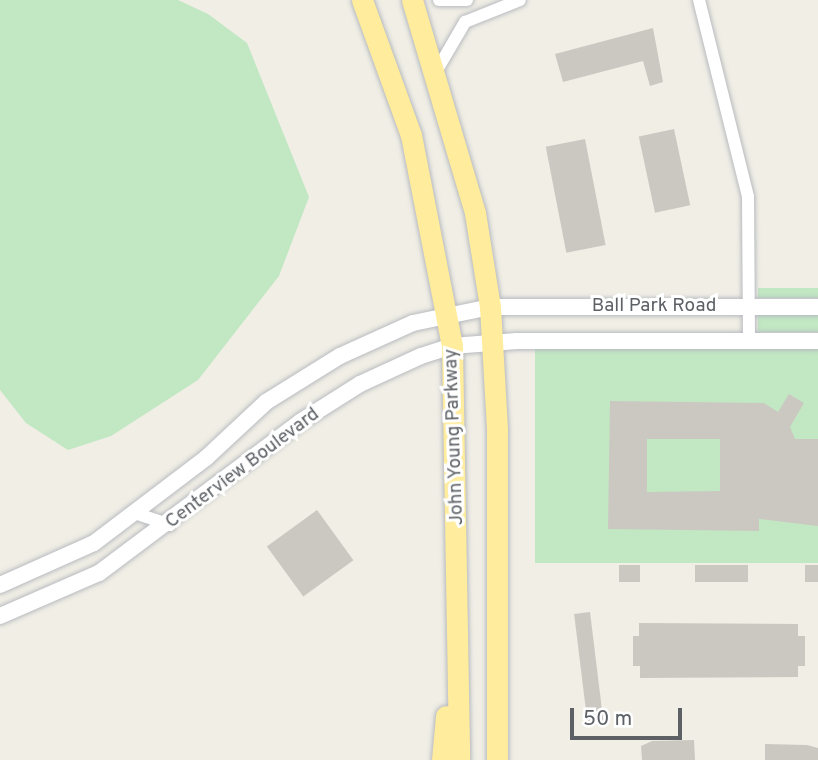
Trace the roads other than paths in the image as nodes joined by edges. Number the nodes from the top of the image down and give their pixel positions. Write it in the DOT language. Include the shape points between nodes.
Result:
graph roads {
  1 [pos="362,0"];
  2 [pos="412,0"];
  3 [pos="439,0"];
  4 [pos="467,0"];
  5 [pos="699,0"];
  6 [pos="513,1"];
  7 [pos="437,71"];
  8 [pos="490,307"];
  9 [pos="750,307"];
  10 [pos="818,307"];
  11 [pos="447,314"];
  12 [pos="749,341"];
  13 [pos="818,341"];
  14 [pos="493,342"];
  15 [pos="452,346"];
  16 [pos="135,513"];
  17 [pos="170,525"];
  18 [pos="458,567"];
  19 [pos="0,585"];
  20 [pos="0,616"];
  21 [pos="442,760"];
  22 [pos="458,760"];
  23 [pos="497,760"];
  1 -- 11 [label="highway, John Young Parkway" via="411,135"];
  2 -- 7 [label="highway, John Young Parkway"];
  3 -- 4 [label="street"];
  5 -- 9 [label="street" via="748,197"];
  6 -- 7 [label="street" via="465,22"];
  7 -- 8 [label="highway, John Young Parkway" via="475,213"];
  8 -- 9 [label="street, Ball Park Road"];
  8 -- 11 [label="street, Centerview Boulevard"];
  8 -- 14 [label="highway, John Young Parkway"];
  9 -- 10 [label="street, Ball Park Road"];
  9 -- 12 [label="street"];
  11 -- 15 [label="highway, John Young Parkway"];
  11 -- 16 [label="street, Centerview Boulevard" via="340,356 266,402 206,458"];
  12 -- 13 [label="street, Ball Park Road"];
  12 -- 14 [label="street, Ball Park Road"];
  14 -- 15 [label="street, Centerview Boulevard"];
  14 -- 23 [label="highway, John Young Parkway"];
  15 -- 17 [label="street, Centerview Boulevard" via="360,384 300,422"];
  15 -- 18 [label="highway, John Young Parkway"];
  16 -- 17 [label="street"];
  16 -- 19 [label="street, Centerview Boulevard" via="94,543"];
  17 -- 20 [label="street, Centerview Boulevard" via="99,573"];
  18 -- 21 [label="highway"];
  18 -- 22 [label="highway, John Young Parkway"];
}
